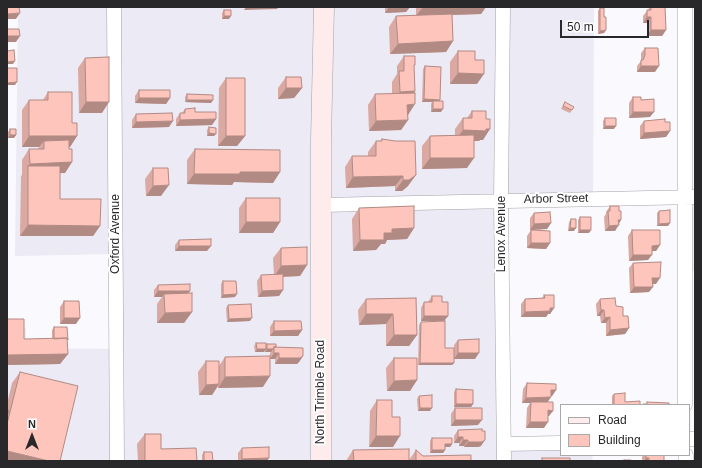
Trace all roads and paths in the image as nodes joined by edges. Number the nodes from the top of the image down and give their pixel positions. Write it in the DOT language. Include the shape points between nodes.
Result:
graph roads {
  1 [pos="114,7"];
  2 [pos="324,7"];
  3 [pos="503,7"];
  4 [pos="685,7"];
  5 [pos="690,197"];
  6 [pos="501,201"];
  7 [pos="321,205"];
  8 [pos="686,404"];
  9 [pos="560,443"];
  10 [pos="504,444"];
  11 [pos="117,461"];
  12 [pos="321,461"];
  13 [pos="504,461"];
  1 -- 11 [label="street, Oxford Avenue"];
  2 -- 7 [label="main road, North Trimble Road"];
  3 -- 6 [label="street, Lenox Avenue"];
  4 -- 5 [label="street"];
  5 -- 6 [label="street, Arbor Street"];
  5 -- 8 [label="street"];
  6 -- 7 [label="street, Arbor Street"];
  6 -- 10 [label="street, Lenox Avenue"];
  7 -- 12 [label="main road, North Trimble Road"];
  9 -- 10 [label="street"];
  10 -- 13 [label="street, Lenox Avenue"];
}
